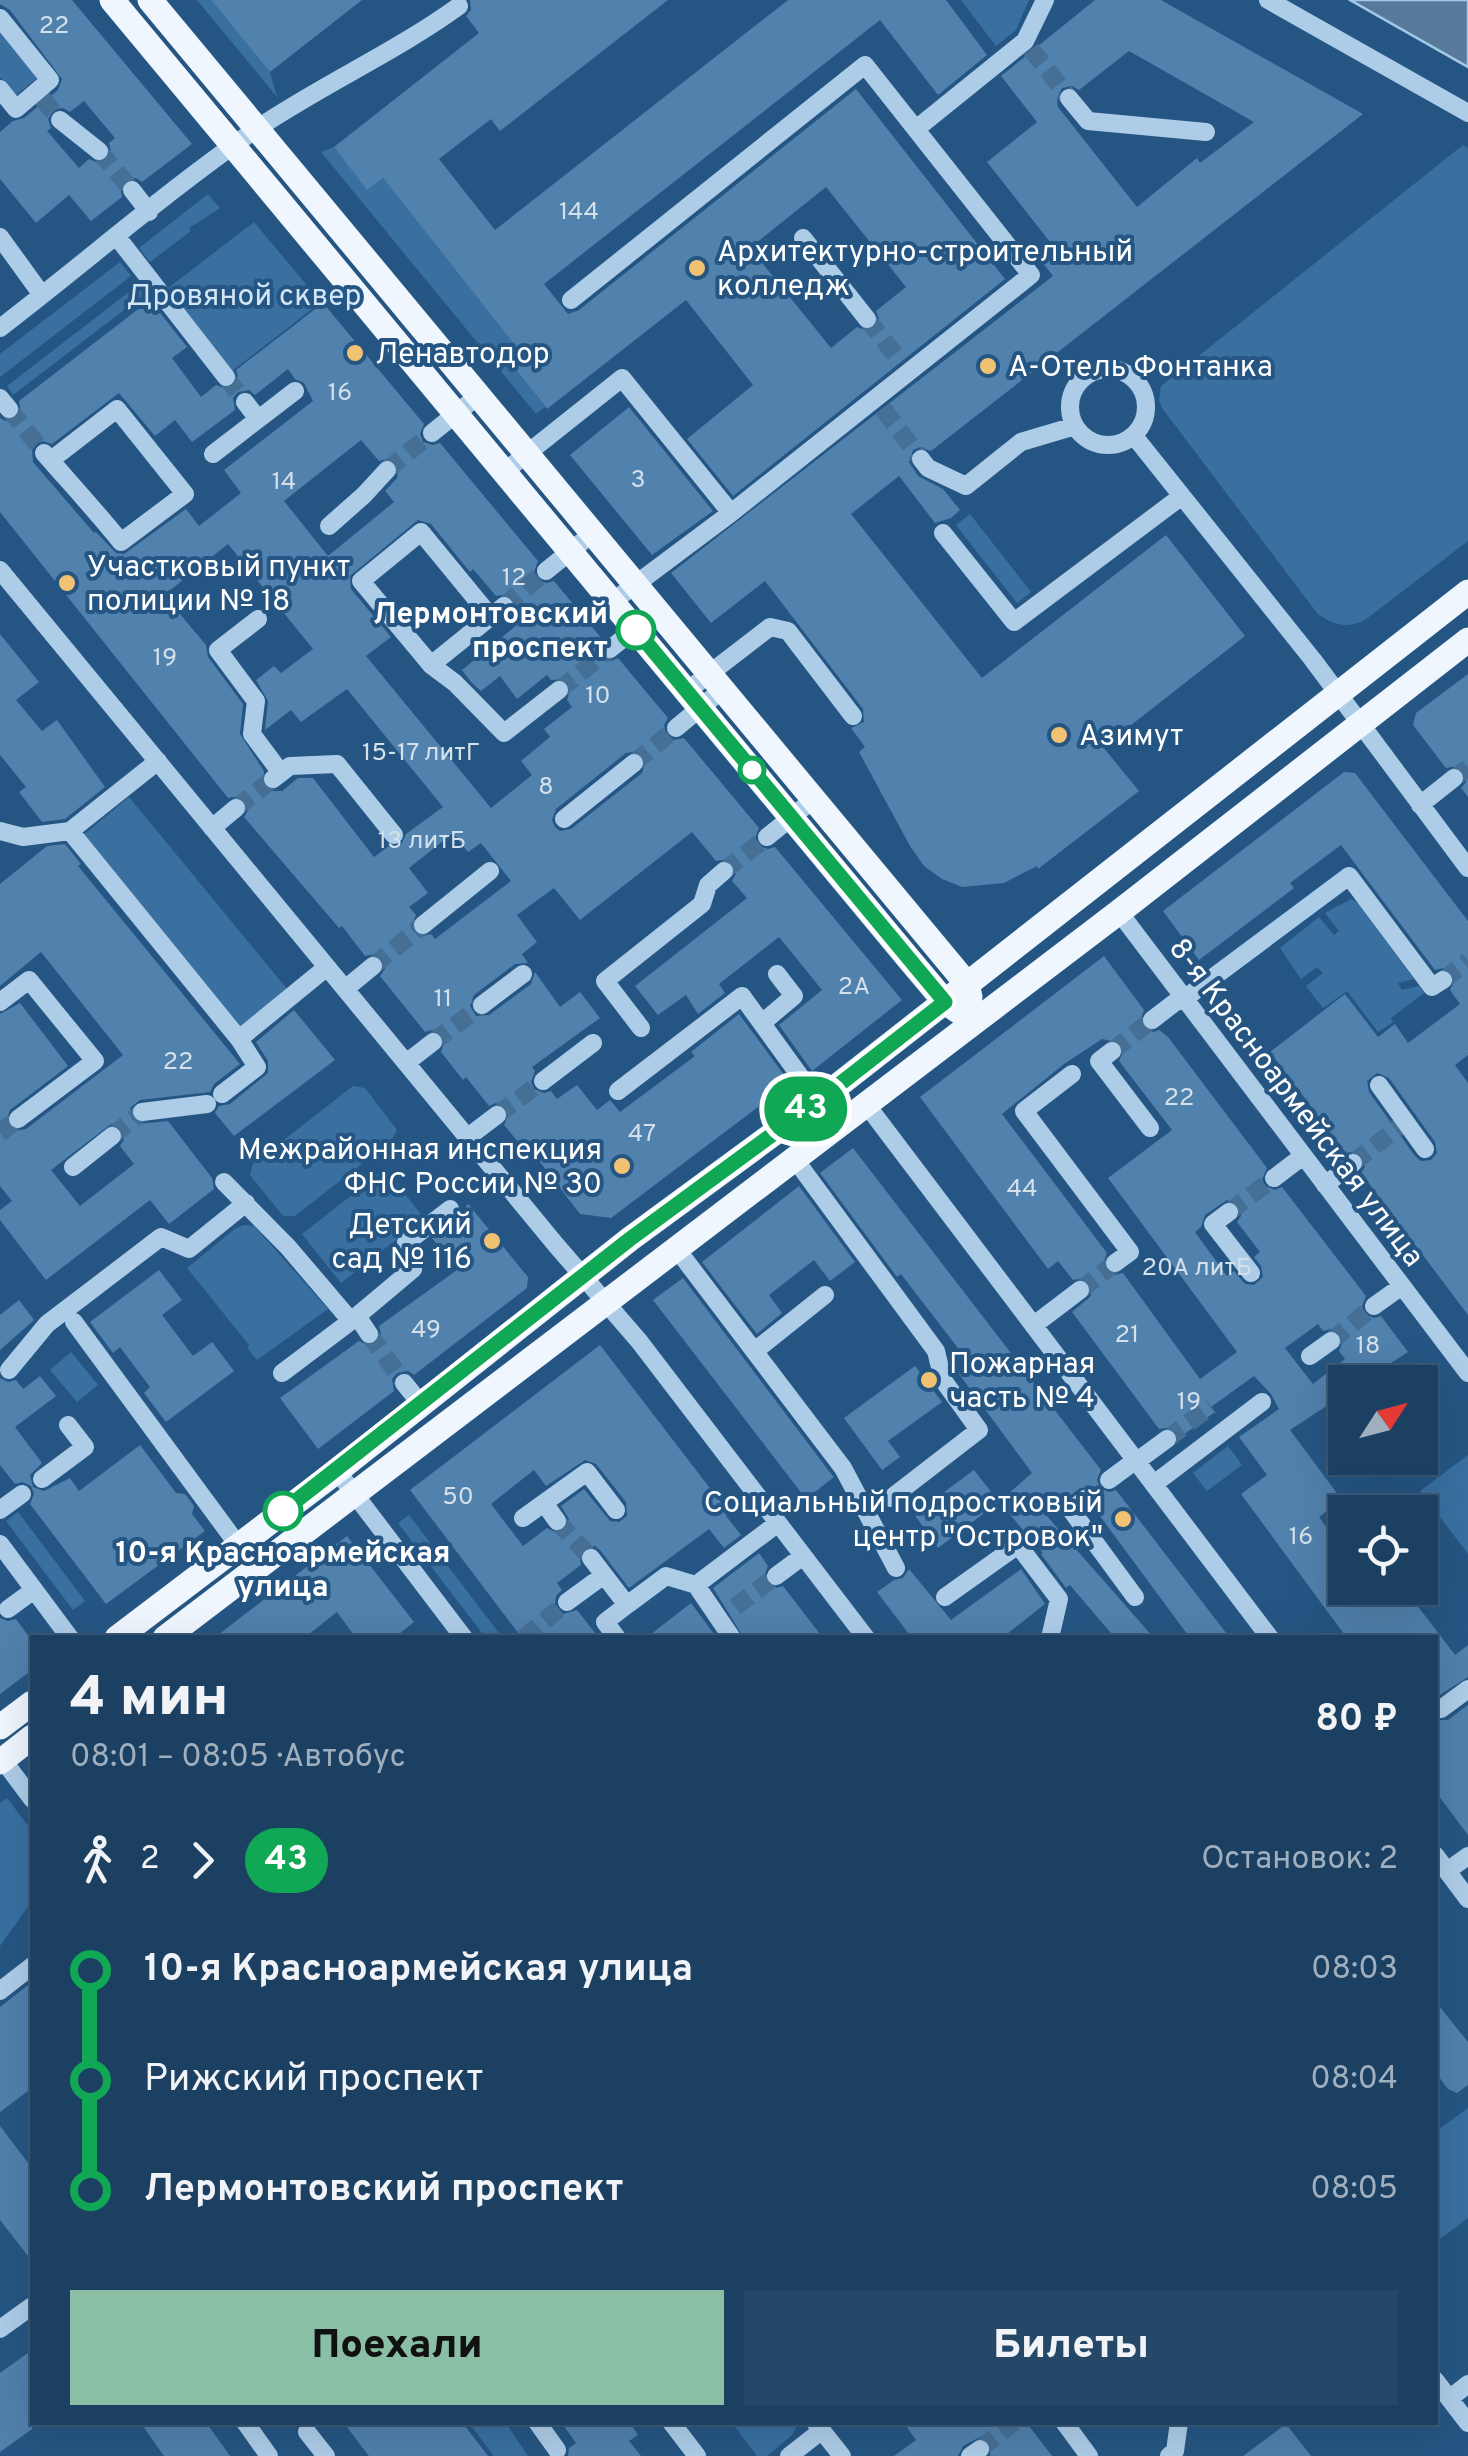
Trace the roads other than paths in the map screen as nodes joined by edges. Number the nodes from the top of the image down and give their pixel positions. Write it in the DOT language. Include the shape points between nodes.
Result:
graph roads {
  1 [pos="112,0"];
  2 [pos="150,0"];
  3 [pos="1045,0"];
  4 [pos="1268,0"];
  5 [pos="458,6"];
  6 [pos="0,18"];
  7 [pos="0,89"];
  8 [pos="1069,98"];
  9 [pos="1468,113"];
  10 [pos="60,120"];
  11 [pos="257,128"];
  12 [pos="916,129"];
  13 [pos="1206,132"];
  14 [pos="234,146"];
  15 [pos="99,151"];
  16 [pos="132,190"];
  17 [pos="149,212"];
  18 [pos="118,236"];
  19 [pos="0,238"];
  20 [pos="803,238"];
  21 [pos="42,295"];
  22 [pos="570,300"];
  23 [pos="867,319"];
  24 [pos="0,328"];
  25 [pos="226,377"];
  26 [pos="295,391"];
  27 [pos="478,395"];
  28 [pos="245,402"];
  29 [pos="456,414"];
  30 [pos="258,419"];
  31 [pos="1075,426"];
  32 [pos="432,433"];
  33 [pos="1134,436"];
  34 [pos="213,454"];
  35 [pos="527,454"];
  36 [pos="48,457"];
  37 [pos="921,459"];
  38 [pos="387,470"];
  39 [pos="504,472"];
  40 [pos="1182,496"];
  41 [pos="731,513"];
  42 [pos="328,526"];
  43 [pos="593,533"];
  44 [pos="943,533"];
  45 [pos="571,551"];
  46 [pos="546,571"];
  47 [pos="1,573"];
  48 [pos="635,584"];
  49 [pos="1468,592"];
  50 [pos="612,602"];
  51 [pos="658,611"];
  52 [pos="258,619"];
  53 [pos="635,629"];
  54 [pos="1468,640"];
  55 [pos="610,649"];
  56 [pos="431,665"];
  57 [pos="716,681"];
  58 [pos="559,690"];
  59 [pos="1337,694"];
  60 [pos="694,699"];
  61 [pos="853,716"];
  62 [pos="1359,724"];
  63 [pos="676,728"];
  64 [pos="158,761"];
  65 [pos="634,763"];
  66 [pos="1454,778"];
  67 [pos="814,799"];
  68 [pos="1420,805"];
  69 [pos="236,808"];
  70 [pos="791,817"];
  71 [pos="564,819"];
  72 [pos="212,828"];
  73 [pos="0,831"];
  74 [pos="70,831"];
  75 [pos="394,835"];
  76 [pos="766,837"];
  77 [pos="1468,868"];
  78 [pos="490,870"];
  79 [pos="724,871"];
  80 [pos="1119,912"];
  81 [pos="424,925"];
  82 [pos="373,966"];
  83 [pos="327,967"];
  84 [pos="523,974"];
  85 [pos="778,974"];
  86 [pos="1443,980"];
  87 [pos="967,984"];
  88 [pos="345,989"];
  89 [pos="1183,998"];
  90 [pos="0,1002"];
  91 [pos="945,1002"];
  92 [pos="482,1005"];
  93 [pos="1152,1020"];
  94 [pos="974,1022"];
  95 [pos="762,1023"];
  96 [pos="641,1028"];
  97 [pos="239,1039"];
  98 [pos="433,1042"];
  99 [pos="593,1043"];
  100 [pos="1112,1051"];
  101 [pos="406,1063"];
  102 [pos="1072,1074"];
  103 [pos="543,1081"];
  104 [pos="1379,1085"];
  105 [pos="618,1090"];
  106 [pos="818,1101"];
  107 [pos="866,1104"];
  108 [pos="1422,1109"];
  109 [pos="142,1112"];
  110 [pos="497,1116"];
  111 [pos="18,1119"];
  112 [pos="1404,1123"];
  113 [pos="1150,1128"];
  114 [pos="112,1136"];
  115 [pos="468,1138"];
  116 [pos="1425,1148"];
  117 [pos="1302,1156"];
  118 [pos="794,1158"];
  119 [pos="1353,1163"];
  120 [pos="73,1167"];
  121 [pos="1274,1178"];
  122 [pos="224,1182"];
  123 [pos="1325,1185"];
  124 [pos="246,1204"];
  125 [pos="450,1209"];
  126 [pos="1230,1212"];
  127 [pos="676,1248"];
  128 [pos="1115,1264"];
  129 [pos="1251,1273"];
  130 [pos="582,1276"];
  131 [pos="1402,1286"];
  132 [pos="1080,1290"];
  133 [pos="826,1295"];
  134 [pos="606,1302"];
  135 [pos="1374,1306"];
  136 [pos="354,1318"];
  137 [pos="74,1322"];
  138 [pos="1034,1325"];
  139 [pos="369,1334"];
  140 [pos="1330,1340"];
  141 [pos="1468,1340"];
  142 [pos="756,1350"];
  143 [pos="1452,1352"];
  144 [pos="1310,1356"];
  145 [pos="9,1370"];
  146 [pos="282,1373"];
  147 [pos="1468,1373"];
  148 [pos="404,1383"];
  149 [pos="1262,1402"];
  150 [pos="421,1404"];
  151 [pos="68,1425"];
  152 [pos="1166,1439"];
  153 [pos="1136,1460"];
  154 [pos="337,1471"];
  155 [pos="42,1479"];
  156 [pos="1108,1480"];
  157 [pos="1154,1484"];
  158 [pos="22,1494"];
  159 [pos="354,1494"];
  160 [pos="890,1498"];
  161 [pos="1087,1498"];
  162 [pos="544,1503"];
  163 [pos="0,1510"];
  164 [pos="616,1510"];
  165 [pos="523,1518"];
  166 [pos="557,1521"];
  167 [pos="778,1523"];
  168 [pos="0,1544"];
  169 [pos="238,1545"];
  170 [pos="803,1556"];
  171 [pos="591,1558"];
  172 [pos="896,1568"];
  173 [pos="604,1575"];
  174 [pos="776,1576"];
  175 [pos="696,1585"];
  176 [pos="34,1590"];
  177 [pos="946,1597"];
  178 [pos="1135,1598"];
  179 [pos="567,1602"];
  180 [pos="627,1605"];
  181 [pos="8,1610"];
  182 [pos="68,1635"];
  183 [pos="121,1635"];
  184 [pos="169,1635"];
  185 [pos="462,1635"];
  186 [pos="615,1635"];
  187 [pos="734,1635"];
  188 [pos="864,1635"];
  189 [pos="1051,1635"];
  190 [pos="1268,1635"];
  191 [pos="1468,1689"];
  192 [pos="30,1704"];
  193 [pos="1440,1709"];
  194 [pos="0,1727"];
  195 [pos="30,1740"];
  196 [pos="2,1761"];
  197 [pos="30,1796"];
  198 [pos="1468,1856"];
  199 [pos="1438,1859"];
  200 [pos="1447,1871"];
  201 [pos="1468,1899"];
  202 [pos="30,1968"];
  203 [pos="0,1991"];
  204 [pos="30,2307"];
  205 [pos="0,2329"];
  206 [pos="1438,2384"];
  207 [pos="1468,2384"];
  208 [pos="1450,2398"];
  209 [pos="1468,2422"];
  210 [pos="246,2425"];
  211 [pos="539,2425"];
  212 [pos="673,2425"];
  213 [pos="1066,2425"];
  214 [pos="1179,2425"];
  215 [pos="818,2427"];
  216 [pos="307,2432"];
  217 [pos="557,2450"];
  218 [pos="269,2456"];
  219 [pos="326,2456"];
  220 [pos="696,2456"];
  221 [pos="789,2456"];
  222 [pos="842,2456"];
  223 [pos="1090,2456"];
  224 [pos="1168,2456"];
  1 -- 14 [label="main road"];
  2 -- 11 [label="main road"];
  3 -- 12 [label="street" via="1028,45"];
  4 -- 9 [label="street"];
  5 -- 11 [label="street"];
  6 -- 7 [label="street" via="50,80 16,108"];
  8 -- 13 [label="street" via="1088,121"];
  10 -- 15 [label="street"];
  11 -- 14 [label="street"];
  11 -- 27 [label="main road"];
  12 -- 22 [label="street" via="865,65"];
  12 -- 41 [label="street" via="1031,276 904,366 879,404"];
  14 -- 17 [label="street"];
  14 -- 29 [label="main road"];
  16 -- 17 [label="street"];
  17 -- 18 [label="street"];
  18 -- 21 [label="street"];
  18 -- 25 [label="street"];
  19 -- 21 [label="street"];
  20 -- 23 [label="street"];
  21 -- 24 [label="street"];
  26 -- 30 [label="street"];
  27 -- 29 [label="street"];
  27 -- 35 [label="main road"];
  28 -- 30 [label="street"];
  29 -- 32 [label="street"];
  29 -- 39 [label="main road"];
  30 -- 34 [label="street"];
  31 -- 33 [label="street" via="1102,446"];
  31 -- 33 [label="street" via="1071,399 1086,376 1133,370 1147,404"];
  31 -- 37 [label="street" via="1021,442 966,486"];
  33 -- 40 [label="street"];
  35 -- 39 [label="street"];
  35 -- 41 [label="street" via="622,378"];
  35 -- 43 [label="main road"];
  36 -- 36 [label="street" via="117,409 185,494 121,542"];
  38 -- 42 [label="street"];
  39 -- 45 [label="main road"];
  40 -- 44 [label="street" via="1014,622"];
  40 -- 59 [label="street"];
  41 -- 48 [label="street"];
  43 -- 45 [label="street"];
  43 -- 48 [label="main road"];
  45 -- 46 [label="street"];
  45 -- 50 [label="main road"];
  47 -- 64 [label="street"];
  48 -- 50 [label="street"];
  48 -- 51 [label="main road"];
  49 -- 59 [label="main road"];
  50 -- 53 [label="main road"];
  51 -- 53 [label="street"];
  51 -- 57 [label="main road"];
  52 -- 75 [label="street" via="218,650 256,701 252,734 277,776 290,766 337,764"];
  53 -- 55 [label="street"];
  53 -- 60 [label="main road"];
  54 -- 62 [label="main road"];
  56 -- 56 [label="street" via="362,580 421,532 497,611"];
  56 -- 58 [label="street" via="504,733"];
  57 -- 60 [label="street"];
  57 -- 61 [label="street" via="770,627 788,631"];
  57 -- 67 [label="main road"];
  59 -- 62 [label="street"];
  59 -- 87 [label="main road"];
  60 -- 63 [label="street"];
  60 -- 70 [label="main road"];
  62 -- 68 [label="street"];
  62 -- 80 [label="main road"];
  64 -- 72 [label="street"];
  64 -- 74 [label="street"];
  65 -- 71 [label="street"];
  66 -- 68 [label="street"];
  67 -- 70 [label="street"];
  67 -- 87 [label="main road"];
  68 -- 77 [label="street"];
  69 -- 72 [label="street"];
  70 -- 76 [label="street"];
  70 -- 91 [label="main road"];
  72 -- 83 [label="street"];
  73 -- 74 [label="street" via="23,837"];
  74 -- 97 [label="street"];
  78 -- 81 [label="street"];
  79 -- 96 [label="street" via="708,885 702,904 605,981"];
  80 -- 89 [label="street, 8-я Красноармейская улица"];
  80 -- 94 [label="main road"];
  82 -- 88 [label="street"];
  83 -- 88 [label="street"];
  83 -- 97 [label="street"];
  84 -- 92 [label="street"];
  85 -- 95 [label="street" via="794,996"];
  86 -- 89 [label="street" via="1432,987 1349,876"];
  87 -- 91 [label="main road"];
  87 -- 94 [label="main road"];
  88 -- 101 [label="street"];
  89 -- 93 [label="street"];
  89 -- 117 [label="street, 8-я Красноармейская улица"];
  90 -- 111 [label="street" via="29,980 95,1061"];
  91 -- 94 [label="main road"];
  91 -- 106 [label="main road"];
  94 -- 107 [label="main road"];
  95 -- 105 [label="street" via="742,996"];
  95 -- 106 [label="street"];
  97 -- 109 [label="street" via="257,1066 214,1099"];
  98 -- 101 [label="street"];
  99 -- 103 [label="street"];
  100 -- 113 [label="street" via="1099,1060"];
  101 -- 115 [label="street"];
  102 -- 128 [label="street" via="1024,1111 1130,1252"];
  104 -- 112 [label="street"];
  106 -- 130 [label="main road"];
  107 -- 118 [label="main road"];
  107 -- 138 [label="street"];
  108 -- 112 [label="street"];
  110 -- 115 [label="street"];
  112 -- 116 [label="street"];
  114 -- 120 [label="street"];
  115 -- 130 [label="street"];
  117 -- 121 [label="street"];
  117 -- 123 [label="street, 8-я Красноармейская улица"];
  118 -- 127 [label="main road"];
  118 -- 160 [label="street" via="936,1351 943,1380 979,1430"];
  119 -- 123 [label="street"];
  122 -- 124 [label="street"];
  123 -- 131 [label="street, 8-я Красноармейская улица"];
  124 -- 136 [label="street"];
  124 -- 145 [label="street" via="190,1250 162,1237 47,1324"];
  125 -- 136 [label="street" via="406,1243 414,1268"];
  126 -- 129 [label="street" via="1214,1224"];
  127 -- 134 [label="main road"];
  127 -- 142 [label="street"];
  130 -- 134 [label="street"];
  130 -- 150 [label="main road"];
  131 -- 135 [label="street"];
  131 -- 143 [label="street, 8-я Красноармейская улица"];
  132 -- 138 [label="street"];
  133 -- 142 [label="street"];
  134 -- 159 [label="main road"];
  134 -- 167 [label="street"];
  136 -- 139 [label="street"];
  136 -- 146 [label="street"];
  137 -- 169 [label="street"];
  138 -- 153 [label="street"];
  140 -- 144 [label="street"];
  141 -- 143 [label="street"];
  142 -- 172 [label="street" via="843,1468"];
  143 -- 147 [label="street, 8-я Красноармейская улица"];
  148 -- 150 [label="street"];
  149 -- 157 [label="street"];
  150 -- 154 [label="main road"];
  151 -- 155 [label="street" via="85,1447"];
  152 -- 153 [label="street"];
  153 -- 156 [label="street"];
  153 -- 157 [label="street"];
  154 -- 159 [label="street"];
  154 -- 169 [label="main road"];
  157 -- 190 [label="street"];
  158 -- 163 [label="street"];
  159 -- 184 [label="main road"];
  159 -- 185 [label="street"];
  161 -- 178 [label="street" via="1070,1510"];
  162 -- 164 [label="street" via="586,1472"];
  162 -- 165 [label="street"];
  162 -- 166 [label="street"];
  167 -- 170 [label="street"];
  167 -- 175 [label="street"];
  168 -- 176 [label="street"];
  169 -- 183 [label="main road"];
  170 -- 174 [label="street"];
  170 -- 188 [label="street"];
  171 -- 173 [label="street"];
  173 -- 179 [label="street"];
  173 -- 180 [label="street"];
  175 -- 180 [label="street" via="666,1576"];
  175 -- 187 [label="street" via="728,1613"];
  176 -- 181 [label="street"];
  176 -- 182 [label="street"];
  177 -- 189 [label="street" via="1018,1544 1059,1599"];
  180 -- 186 [label="street" via="605,1622"];
  191 -- 193 [label="street"];
  192 -- 194 [label="main road"];
  195 -- 196 [label="main road"];
  196 -- 197 [label="street"];
  198 -- 200 [label="street"];
  199 -- 200 [label="street"];
  200 -- 201 [label="street"];
  202 -- 203 [label="street"];
  204 -- 205 [label="street"];
  206 -- 208 [label="street"];
  207 -- 208 [label="street"];
  208 -- 209 [label="street"];
  210 -- 218 [label="street"];
  211 -- 217 [label="street"];
  212 -- 220 [label="street"];
  213 -- 223 [label="street"];
  214 -- 224 [label="street" via="1175,2451"];
  215 -- 221 [label="street"];
  215 -- 222 [label="street"];
  216 -- 219 [label="street"];
}
